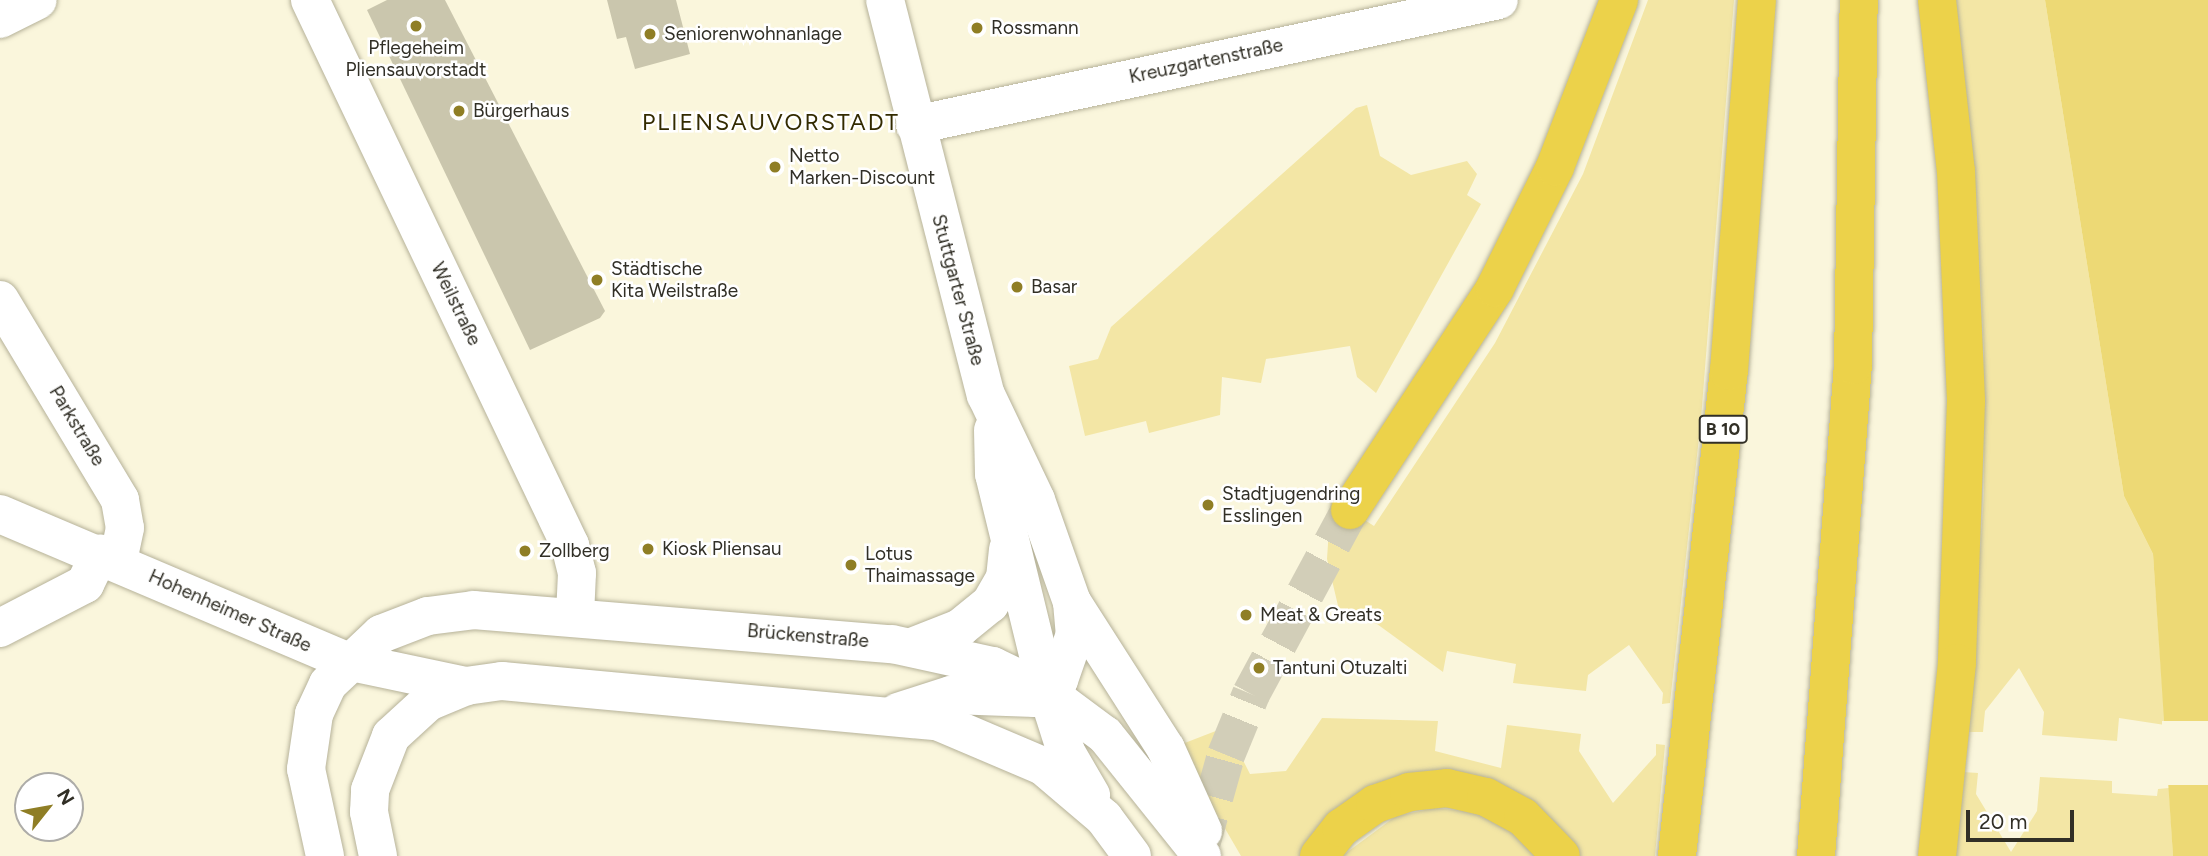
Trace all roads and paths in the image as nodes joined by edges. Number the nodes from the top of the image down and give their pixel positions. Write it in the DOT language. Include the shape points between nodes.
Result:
graph roads {
  1 [pos="37,0"];
  2 [pos="310,0"];
  3 [pos="885,0"];
  4 [pos="1499,0"];
  5 [pos="1619,0"];
  6 [pos="1757,0"];
  7 [pos="1859,0"];
  8 [pos="1937,0"];
  9 [pos="0,19"];
  10 [pos="915,125"];
  11 [pos="0,300"];
  12 [pos="992,416"];
  13 [pos="1350,510"];
  14 [pos="0,514"];
  15 [pos="1009,540"];
  16 [pos="109,557"];
  17 [pos="1072,602"];
  18 [pos="575,615"];
  19 [pos="0,628"];
  20 [pos="912,647"];
  21 [pos="347,661"];
  22 [pos="466,686"];
  23 [pos="1047,692"];
  24 [pos="892,714"];
  25 [pos="1104,818"];
  26 [pos="325,856"];
  27 [pos="378,856"];
  28 [pos="1132,856"];
  29 [pos="1202,856"];
  30 [pos="1213,856"];
  31 [pos="1320,856"];
  32 [pos="1561,856"];
  33 [pos="1677,856"];
  34 [pos="1816,856"];
  35 [pos="1937,856"];
  1 -- 9 [label="street"];
  2 -- 18 [label="street, Weilstraße" via="574,554"];
  3 -- 10 [label="street, Stuttgarter Straße"];
  4 -- 10 [label="street, Kreuzgartenstraße"];
  5 -- 13 [label="highway" via="1577,116 1514,252 1453,356"];
  6 -- 33 [label="highway, B 10" via="1729,371"];
  7 -- 34 [label="highway" via="1853,365"];
  8 -- 35 [label="highway" via="1956,171 1966,401 1957,663"];
  10 -- 12 [label="street, Stuttgarter Straße"];
  11 -- 16 [label="street, Parkstraße" via="120,500 125,528"];
  12 -- 15 [label="street, Stuttgarter Straße" via="995,474"];
  12 -- 17 [label="street, Stuttgarter Straße" via="1036,500"];
  14 -- 16 [label="street, Hohenheimer Straße"];
  15 -- 20 [label="street" via="1005,578 990,604 960,628"];
  15 -- 23 [label="street, Stuttgarter Straße"];
  16 -- 19 [label="street, Parkstraße" via="85,584"];
  16 -- 21 [label="street, Hohenheimer Straße"];
  17 -- 23 [label="street" via="1075,634 1059,680"];
  17 -- 30 [label="street" via="1166,749"];
  18 -- 20 [label="street, Brückenstraße"];
  18 -- 21 [label="street, Brückenstraße" via="474,610 439,614 382,634"];
  20 -- 23 [label="street, Brückenstraße" via="993,666"];
  21 -- 22 [label="street, Hohenheimer Straße"];
  21 -- 26 [label="street, Brückenstraße" via="328,684 308,741 310,798"];
  22 -- 24 [label="street" via="527,681"];
  22 -- 27 [label="street" via="428,702 391,736 370,790 369,812"];
  23 -- 24 [label="street" via="1023,701 940,696"];
  23 -- 25 [label="street, Stuttgarter Straße" via="1066,752"];
  23 -- 29 [label="street, Brückenstraße" via="1125,756"];
  24 -- 25 [label="street" via="968,730 1020,753"];
  25 -- 28 [label="street"];
  31 -- 32 [label="highway" via="1341,828 1375,804 1409,792 1447,788 1486,797 1523,817"];
}
